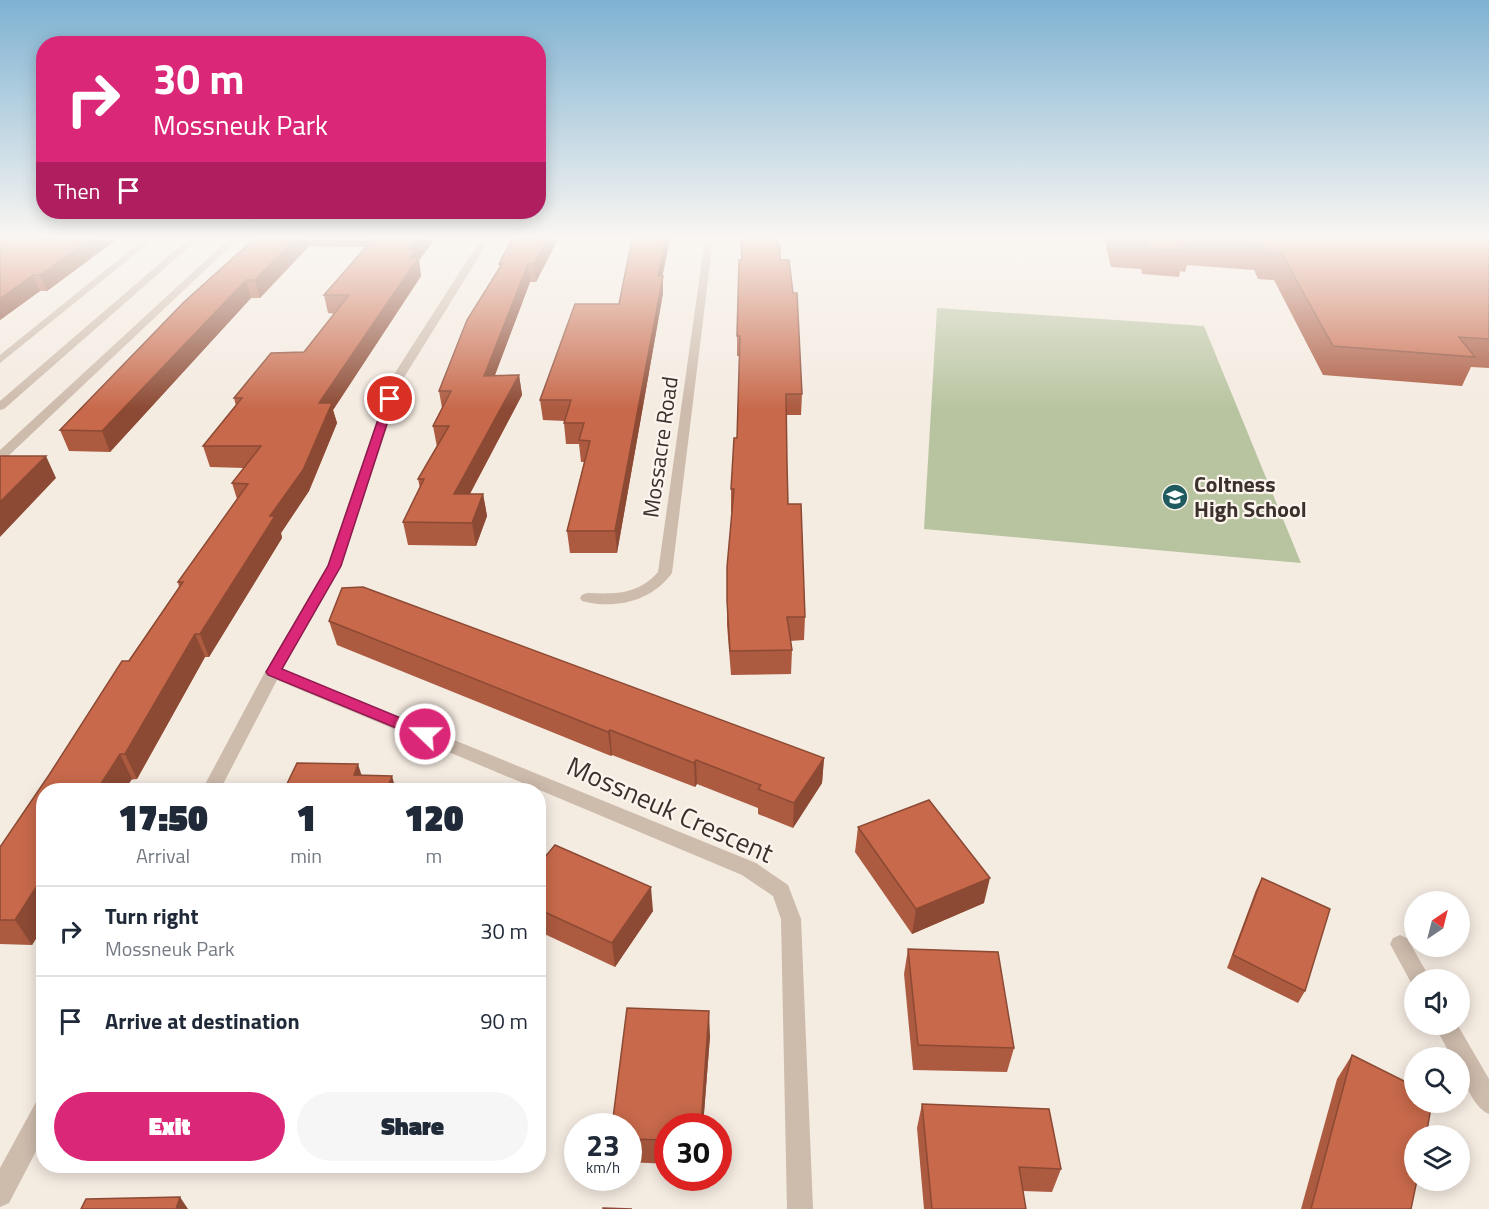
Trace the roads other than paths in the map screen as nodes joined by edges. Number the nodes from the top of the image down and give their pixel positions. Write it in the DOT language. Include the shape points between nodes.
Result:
graph roads {
  1 [pos="80,295"];
  2 [pos="129,295"];
  3 [pos="173,295"];
  4 [pos="450,295"];
  5 [pos="702,295"];
  6 [pos="0,360"];
  7 [pos="0,407"];
  8 [pos="0,457"];
  9 [pos="587,598"];
  10 [pos="273,672"];
  11 [pos="215,783"];
  12 [pos="541,783"];
  13 [pos="546,785"];
  14 [pos="1400,944"];
  15 [pos="1414,969"];
  16 [pos="1451,1035"];
  17 [pos="1489,1102"];
  18 [pos="36,1125"];
  19 [pos="0,1194"];
  20 [pos="800,1209"];
  1 -- 6 [label="street"];
  2 -- 7 [label="street"];
  3 -- 8 [label="street"];
  4 -- 10 [label="street" via="397,379 334,566"];
  5 -- 9 [label="street, Mossacre Road" via="665,573 654,587 631,598"];
  10 -- 11 [label="street"];
  10 -- 12 [label="street, Mossneuk Crescent"];
  13 -- 20 [label="street, Mossneuk Crescent" via="749,869 781,891 791,920"];
  14 -- 15 [label="street"];
  16 -- 17 [label="street"];
  18 -- 19 [label="street"];
}
